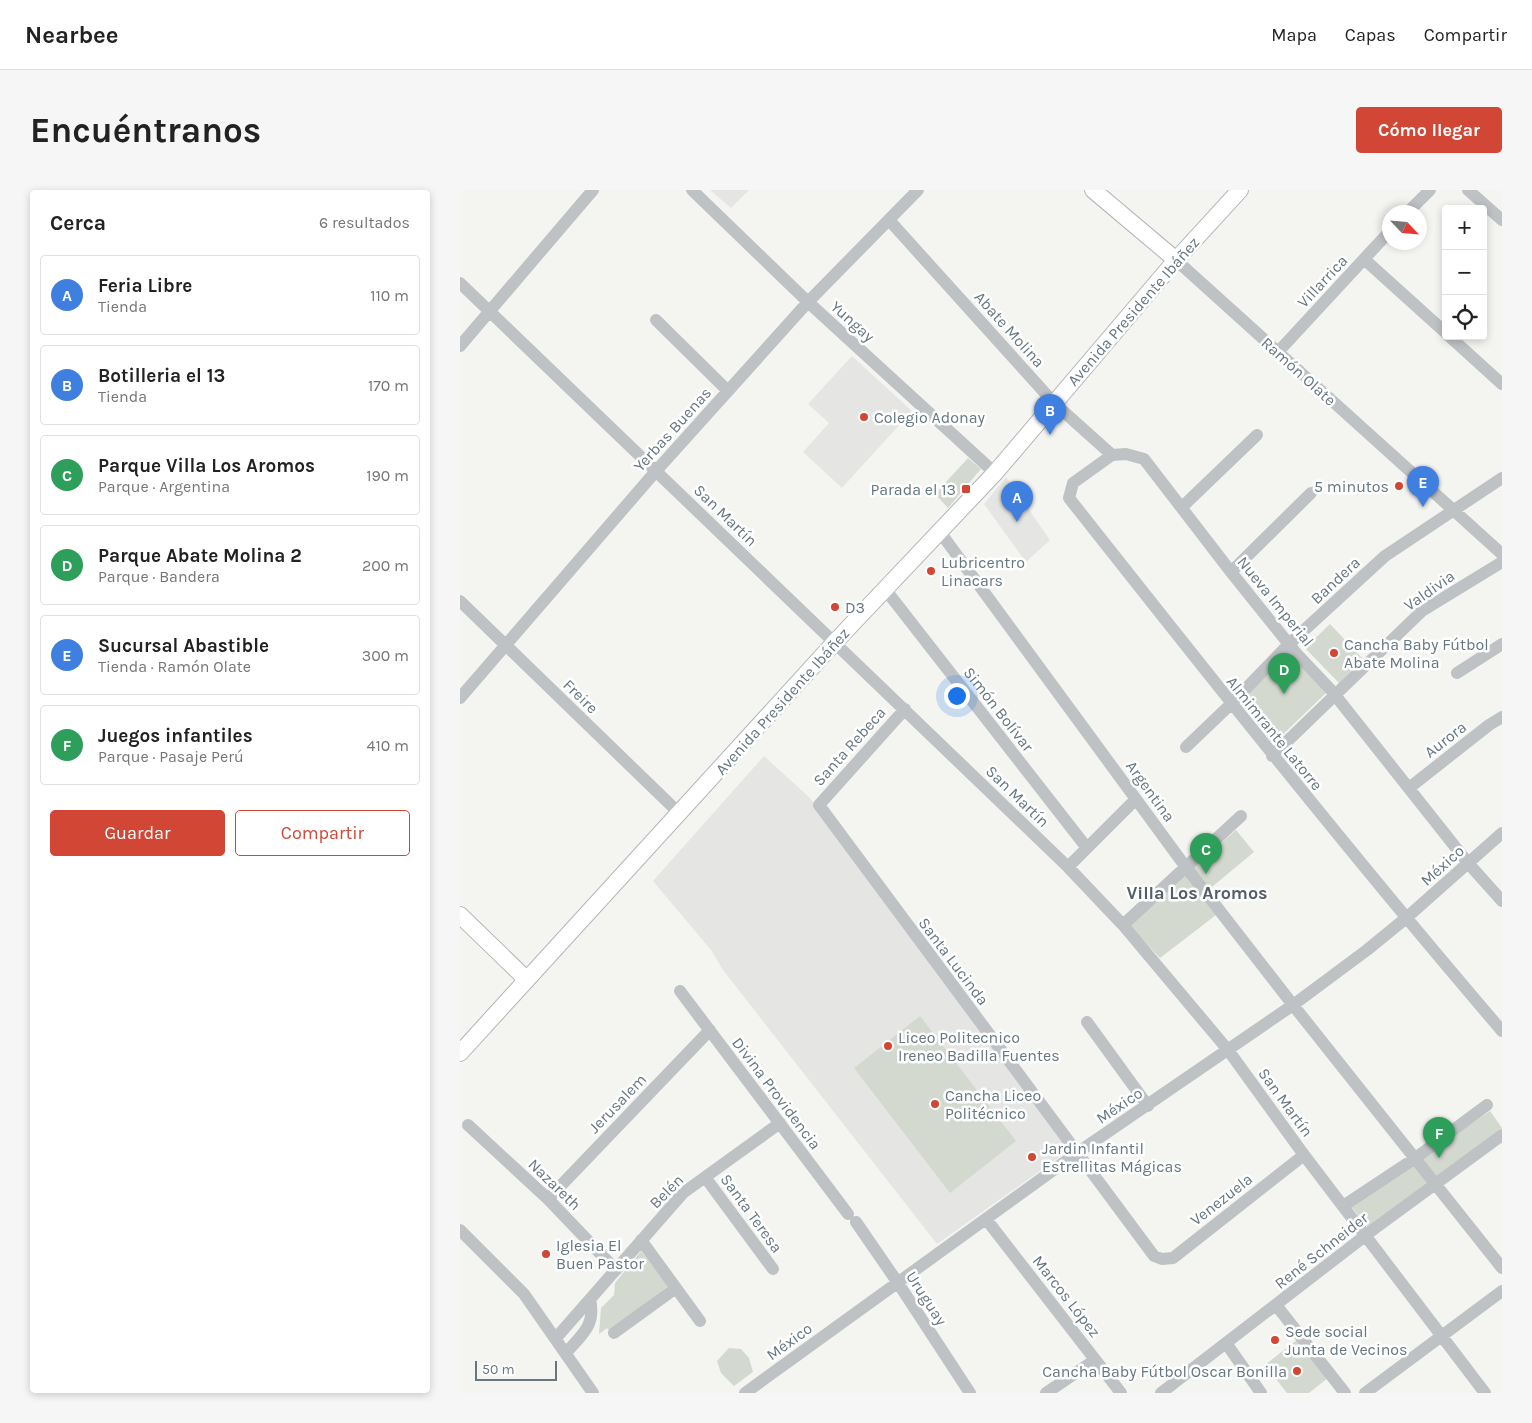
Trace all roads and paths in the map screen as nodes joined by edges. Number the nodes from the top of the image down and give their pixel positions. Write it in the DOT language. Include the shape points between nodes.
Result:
graph roads {
  1 [pos="593,190"];
  2 [pos="692,190"];
  3 [pos="918,190"];
  4 [pos="1093,190"];
  5 [pos="1240,190"];
  6 [pos="1430,190"];
  7 [pos="1468,190"];
  8 [pos="1415,205"];
  9 [pos="889,220"];
  10 [pos="1502,220"];
  11 [pos="1382,240"];
  12 [pos="1364,259"];
  13 [pos="1176,260"];
  14 [pos="460,283"];
  15 [pos="808,302"];
  16 [pos="490,311"];
  17 [pos="656,320"];
  18 [pos="1442,329"];
  19 [pos="1453,340"];
  20 [pos="460,346"];
  21 [pos="1278,352"];
  22 [pos="1502,384"];
  23 [pos="728,390"];
  24 [pos="1054,403"];
  25 [pos="1257,436"];
  26 [pos="1112,455"];
  27 [pos="656,471"];
  28 [pos="995,473"];
  29 [pos="1502,478"];
  30 [pos="1311,492"];
  31 [pos="1182,507"];
  32 [pos="1453,510"];
  33 [pos="940,532"];
  34 [pos="1502,554"];
  35 [pos="1502,562"];
  36 [pos="1231,572"];
  37 [pos="885,589"];
  38 [pos="460,601"];
  39 [pos="835,642"];
  40 [pos="1289,644"];
  41 [pos="1502,644"];
  42 [pos="504,645"];
  43 [pos="1457,673"];
  44 [pos="1335,695"];
  45 [pos="460,698"];
  46 [pos="1231,704"];
  47 [pos="904,709"];
  48 [pos="1502,717"];
  49 [pos="1186,747"];
  50 [pos="1272,756"];
  51 [pos="1409,788"];
  52 [pos="1136,800"];
  53 [pos="818,805"];
  54 [pos="679,813"];
  55 [pos="1241,816"];
  56 [pos="1502,833"];
  57 [pos="1087,848"];
  58 [pos="1468,863"];
  59 [pos="1186,866"];
  60 [pos="1068,867"];
  61 [pos="1502,901"];
  62 [pos="460,916"];
  63 [pos="1405,918"];
  64 [pos="1123,925"];
  65 [pos="527,980"];
  66 [pos="680,990"];
  67 [pos="1293,1005"];
  68 [pos="1087,1022"];
  69 [pos="710,1030"];
  70 [pos="1502,1031"];
  71 [pos="1228,1050"];
  72 [pos="460,1053"];
  73 [pos="1487,1105"];
  74 [pos="1148,1106"];
  75 [pos="780,1123"];
  76 [pos="468,1125"];
  77 [pos="1502,1135"];
  78 [pos="1076,1153"];
  79 [pos="1304,1155"];
  80 [pos="1414,1159"];
  81 [pos="706,1177"];
  82 [pos="1434,1184"];
  83 [pos="548,1199"];
  84 [pos="1343,1206"];
  85 [pos="852,1218"];
  86 [pos="986,1219"];
  87 [pos="460,1230"];
  88 [pos="1366,1236"];
  89 [pos="642,1240"];
  90 [pos="1154,1256"];
  91 [pos="1502,1268"];
  92 [pos="773,1269"];
  93 [pos="616,1270"];
  94 [pos="898,1283"];
  95 [pos="676,1288"];
  96 [pos="1502,1291"];
  97 [pos="590,1299"];
  98 [pos="1276,1305"];
  99 [pos="700,1322"];
  100 [pos="614,1333"];
  101 [pos="1442,1336"];
  102 [pos="556,1338"];
  103 [pos="1226,1343"];
  104 [pos="566,1353"];
  105 [pos="1096,1360"];
  106 [pos="593,1393"];
  107 [pos="745,1393"];
  108 [pos="970,1393"];
  109 [pos="1046,1393"];
  110 [pos="1121,1393"];
  111 [pos="1161,1393"];
  112 [pos="1261,1393"];
  113 [pos="1345,1393"];
  114 [pos="1365,1393"];
  115 [pos="1485,1393"];
  1 -- 16 [label="street"];
  2 -- 15 [label="street, Yungay"];
  3 -- 9 [label="street, Yerbas Buenas"];
  4 -- 13 [label="main road, Ramón Olate"];
  5 -- 13 [label="main road, Avenida Presidente Ibáñez"];
  6 -- 8 [label="street"];
  7 -- 10 [label="street"];
  9 -- 15 [label="street, Yerbas Buenas"];
  9 -- 24 [label="street, Abate Molina"];
  11 -- 12 [label="street, Villarrica"];
  12 -- 18 [label="street"];
  12 -- 21 [label="street, Villarrica"];
  13 -- 21 [label="street, Ramón Olate"];
  13 -- 24 [label="main road, Avenida Presidente Ibáñez"];
  14 -- 16 [label="street, San Martín"];
  15 -- 23 [label="street, Yerbas Buenas"];
  15 -- 28 [label="street, Yungay"];
  16 -- 20 [label="street"];
  16 -- 27 [label="street, San Martín"];
  17 -- 23 [label="street"];
  19 -- 22 [label="street"];
  21 -- 32 [label="street, Ramón Olate"];
  23 -- 27 [label="street, Yerbas Buenas"];
  24 -- 26 [label="street, Abate Molina"];
  24 -- 28 [label="main road, Avenida Presidente Ibáñez"];
  25 -- 31 [label="street"];
  26 -- 31 [label="street, Nueva Imperial" via="1126,454 1144,459"];
  26 -- 46 [label="street, Almimrante Latorre" via="1073,484 1069,498"];
  27 -- 39 [label="street, San Martín"];
  27 -- 42 [label="street, Yerbas Buenas"];
  28 -- 33 [label="main road, Avenida Presidente Ibáñez"];
  29 -- 32 [label="street, Bandera"];
  30 -- 36 [label="street"];
  31 -- 36 [label="street, Nueva Imperial"];
  32 -- 34 [label="street, Ramón Olate"];
  32 -- 40 [label="street, Bandera" via="1385,556"];
  33 -- 37 [label="main road, Avenida Presidente Ibáñez"];
  33 -- 52 [label="street, Argentina"];
  35 -- 44 [label="street, Valdivia" via="1422,611"];
  36 -- 40 [label="street, Nueva Imperial"];
  37 -- 39 [label="main road, Avenida Presidente Ibáñez"];
  37 -- 57 [label="street, Simón Bolívar"];
  38 -- 42 [label="street, Freire"];
  39 -- 47 [label="street, San Martín"];
  39 -- 54 [label="main road, Avenida Presidente Ibáñez"];
  40 -- 44 [label="street, Nueva Imperial"];
  40 -- 46 [label="street, Bandera"];
  41 -- 43 [label="street"];
  42 -- 45 [label="street, Yerbas Buenas"];
  42 -- 54 [label="street, Freire"];
  44 -- 50 [label="street, Valdivia"];
  44 -- 51 [label="street, Nueva Imperial"];
  46 -- 49 [label="street, Bandera"];
  46 -- 50 [label="street, Almimrante Latorre"];
  47 -- 53 [label="street, Santa Rebeca"];
  47 -- 60 [label="street, San Martín"];
  48 -- 51 [label="street, Aurora"];
  50 -- 63 [label="street, Almimrante Latorre"];
  51 -- 58 [label="street, Nueva Imperial"];
  52 -- 57 [label="street"];
  52 -- 59 [label="street, Argentina"];
  53 -- 78 [label="street, Santa Lucinda"];
  54 -- 65 [label="main road, Avenida Presidente Ibáñez"];
  55 -- 59 [label="street"];
  56 -- 58 [label="street, México"];
  57 -- 60 [label="street"];
  58 -- 61 [label="street, Nueva Imperial"];
  58 -- 63 [label="street, México"];
  59 -- 64 [label="street"];
  59 -- 67 [label="street, Argentina"];
  60 -- 64 [label="street, San Martín"];
  62 -- 65 [label="main road"];
  63 -- 67 [label="street, México"];
  63 -- 70 [label="street, Almimrante Latorre"];
  64 -- 71 [label="street, San Martín"];
  65 -- 72 [label="main road, Avenida Presidente Ibáñez"];
  66 -- 69 [label="street, Divina Providencia"];
  67 -- 71 [label="street, México"];
  67 -- 80 [label="street, Argentina"];
  68 -- 74 [label="street"];
  69 -- 75 [label="street, Divina Providencia"];
  69 -- 83 [label="street, Jerusalem"];
  71 -- 74 [label="street, México"];
  71 -- 79 [label="street, San Martín"];
  73 -- 80 [label="street"];
  74 -- 78 [label="street, México"];
  75 -- 81 [label="street, Belén"];
  75 -- 85 [label="street, Divina Providencia"];
  76 -- 83 [label="street, Nazareth"];
  77 -- 82 [label="street, René Schneider"];
  78 -- 86 [label="street, México"];
  78 -- 90 [label="street, Santa Lucinda"];
  79 -- 84 [label="street, San Martín"];
  79 -- 90 [label="street, Venezuela" via="1172,1258"];
  80 -- 82 [label="street, Argentina"];
  80 -- 84 [label="street"];
  81 -- 89 [label="street, Belén" via="683,1193"];
  81 -- 92 [label="street, Santa Teresa"];
  82 -- 88 [label="street, René Schneider"];
  82 -- 91 [label="street, Argentina"];
  83 -- 93 [label="street, Nazareth"];
  84 -- 88 [label="street, San Martín"];
  85 -- 94 [label="street, Uruguay"];
  86 -- 94 [label="street, México"];
  86 -- 105 [label="street, Marcos López"];
  87 -- 102 [label="street" via="515,1284"];
  88 -- 98 [label="street, René Schneider"];
  88 -- 101 [label="street, San Martín"];
  89 -- 93 [label="street, Belén"];
  89 -- 95 [label="street"];
  93 -- 97 [label="street, Belén"];
  94 -- 107 [label="street, México"];
  94 -- 108 [label="street, Uruguay"];
  95 -- 99 [label="street"];
  95 -- 100 [label="street"];
  96 -- 101 [label="street"];
  97 -- 102 [label="street, Belén"];
  97 -- 104 [label="street" via="593,1311 589,1325"];
  98 -- 103 [label="street, René Schneider"];
  98 -- 113 [label="street"];
  101 -- 114 [label="street"];
  101 -- 115 [label="street, San Martín"];
  102 -- 104 [label="street"];
  103 -- 111 [label="street, René Schneider"];
  103 -- 112 [label="street"];
  104 -- 106 [label="street"];
  105 -- 109 [label="street"];
  105 -- 110 [label="street, Marcos López"];
}
